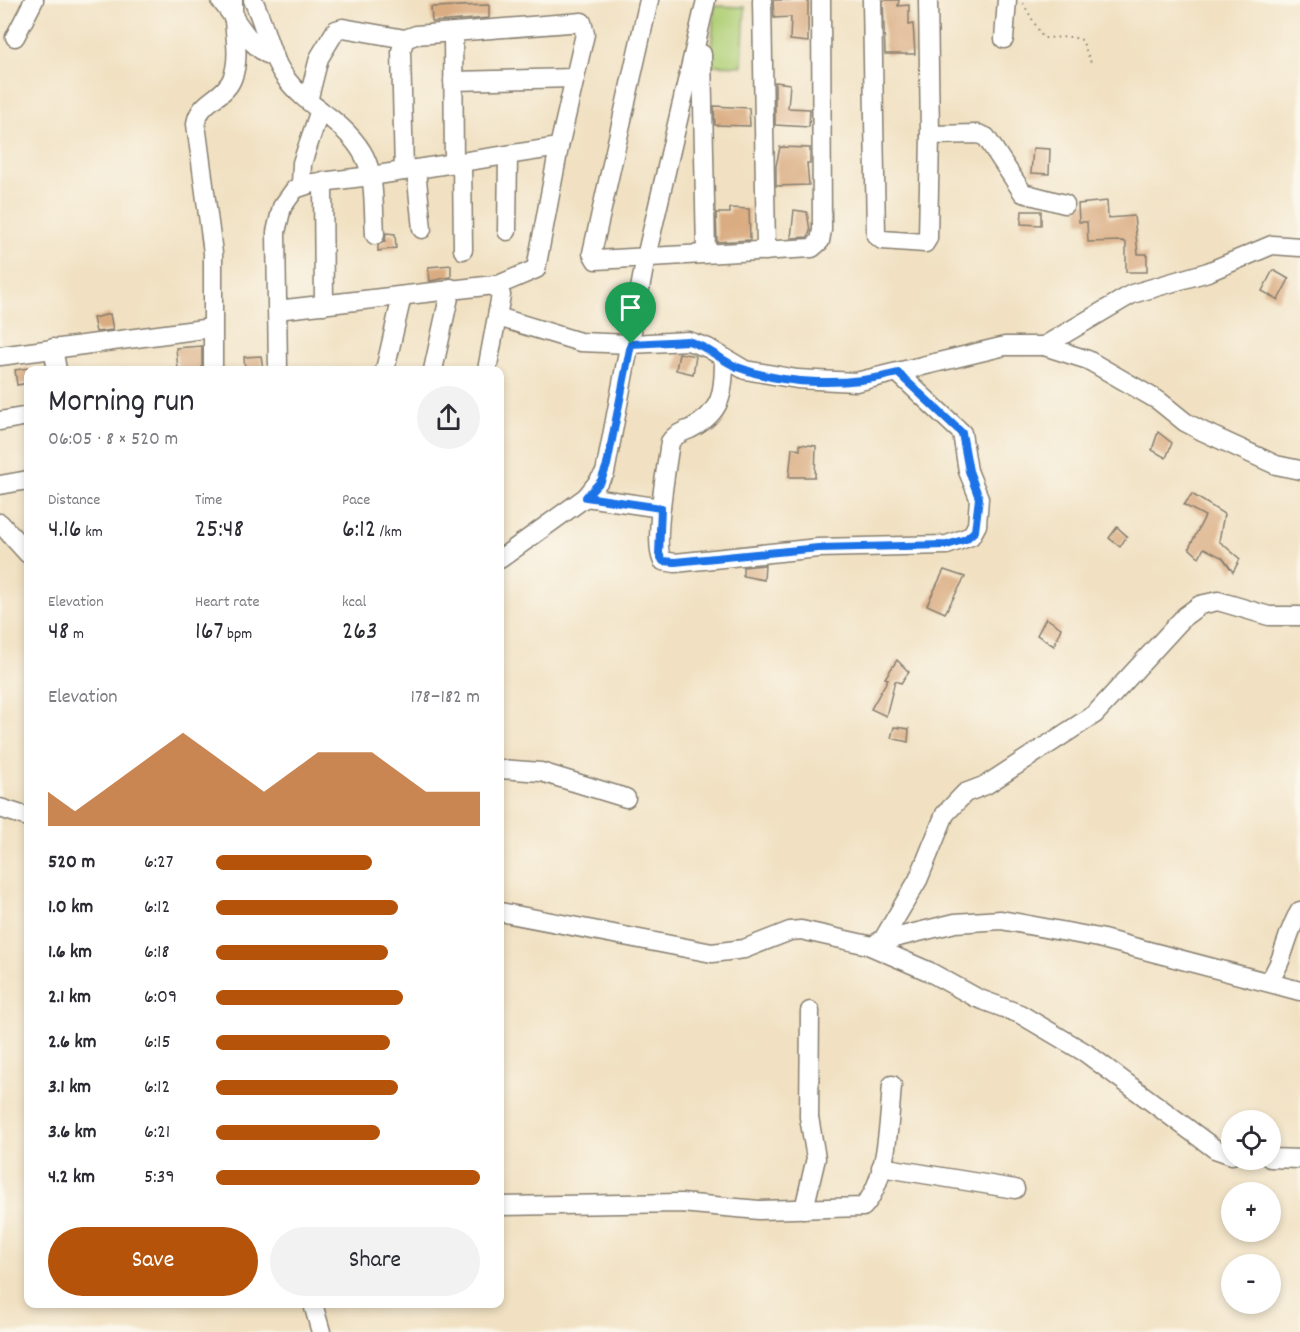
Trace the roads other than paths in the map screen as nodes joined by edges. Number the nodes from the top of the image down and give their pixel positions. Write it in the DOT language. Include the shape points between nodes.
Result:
graph roads {
  1 [pos="34,0"];
  2 [pos="220,0"];
  3 [pos="253,0"];
  4 [pos="649,0"];
  5 [pos="706,0"];
  6 [pos="762,0"];
  7 [pos="821,0"];
  8 [pos="872,0"];
  9 [pos="928,0"];
  10 [pos="1007,0"];
  11 [pos="233,7"];
  12 [pos="701,28"];
  13 [pos="453,33"];
  14 [pos="15,37"];
  15 [pos="405,39"];
  16 [pos="1004,39"];
  17 [pos="275,58"];
  18 [pos="575,78"];
  19 [pos="453,81"];
  20 [pos="314,105"];
  21 [pos="930,135"];
  22 [pos="559,147"];
  23 [pos="507,155"];
  24 [pos="458,163"];
  25 [pos="410,171"];
  26 [pos="371,176"];
  27 [pos="323,182"];
  28 [pos="301,185"];
  29 [pos="1065,204"];
  30 [pos="422,229"];
  31 [pos="507,231"];
  32 [pos="375,235"];
  33 [pos="1300,247"];
  34 [pos="463,250"];
  35 [pos="766,251"];
  36 [pos="706,253"];
  37 [pos="646,257"];
  38 [pos="496,286"];
  39 [pos="451,288"];
  40 [pos="402,296"];
  41 [pos="324,305"];
  42 [pos="277,310"];
  43 [pos="498,317"];
  44 [pos="211,328"];
  45 [pos="631,344"];
  46 [pos="1044,346"];
  47 [pos="53,348"];
  48 [pos="0,356"];
  49 [pos="724,360"];
  50 [pos="56,366"];
  51 [pos="213,366"];
  52 [pos="278,366"];
  53 [pos="386,366"];
  54 [pos="434,366"];
  55 [pos="488,366"];
  56 [pos="898,373"];
  57 [pos="24,417"];
  58 [pos="0,421"];
  59 [pos="1300,470"];
  60 [pos="24,481"];
  61 [pos="0,485"];
  62 [pos="586,497"];
  63 [pos="661,508"];
  64 [pos="0,523"];
  65 [pos="24,550"];
  66 [pos="504,556"];
  67 [pos="1300,616"];
  68 [pos="504,769"];
  69 [pos="626,798"];
  70 [pos="0,808"];
  71 [pos="24,815"];
  72 [pos="1300,911"];
  73 [pos="504,913"];
  74 [pos="875,943"];
  75 [pos="1268,982"];
  76 [pos="1300,991"];
  77 [pos="810,1011"];
  78 [pos="892,1085"];
  79 [pos="1221,1151"];
  80 [pos="1281,1158"];
  81 [pos="1300,1159"];
  82 [pos="881,1167"];
  83 [pos="1015,1189"];
  84 [pos="504,1206"];
  85 [pos="804,1209"];
  86 [pos="314,1308"];
  87 [pos="321,1332"];
  1 -- 14 [label="street"];
  2 -- 11 [label="street"];
  3 -- 17 [label="street"];
  4 -- 37 [label="street" via="592,256 598,261"];
  5 -- 12 [label="street"];
  6 -- 35 [label="street"];
  7 -- 35 [label="street" via="822,234 812,248"];
  8 -- 21 [label="street" via="879,239 925,243 927,240"];
  9 -- 21 [label="street"];
  10 -- 16 [label="street"];
  11 -- 17 [label="street" via="252,44"];
  11 -- 44 [label="street" via="235,71 224,91 201,108 196,124 213,253"];
  12 -- 36 [label="street"];
  12 -- 37 [label="street"];
  13 -- 15 [label="street"];
  13 -- 18 [label="street" via="582,22 585,34"];
  13 -- 19 [label="street"];
  15 -- 20 [label="street" via="339,28 331,34 319,58"];
  15 -- 25 [label="street" via="401,51"];
  17 -- 20 [label="street" via="287,81"];
  18 -- 19 [label="street"];
  18 -- 22 [label="street"];
  19 -- 24 [label="street"];
  20 -- 26 [label="street" via="351,134"];
  20 -- 28 [label="street"];
  21 -- 29 [label="street" via="986,136 1023,193"];
  22 -- 23 [label="street"];
  22 -- 38 [label="street" via="536,269"];
  23 -- 24 [label="street"];
  23 -- 31 [label="street"];
  24 -- 25 [label="street"];
  24 -- 34 [label="street"];
  25 -- 26 [label="street"];
  25 -- 30 [label="street"];
  26 -- 27 [label="street"];
  26 -- 32 [label="street"];
  27 -- 28 [label="street"];
  27 -- 41 [label="street"];
  28 -- 42 [label="street" via="282,207 276,232"];
  33 -- 46 [label="street" via="1272,245 1208,272 1132,294"];
  35 -- 36 [label="street"];
  36 -- 37 [label="street"];
  37 -- 45 [label="street"];
  38 -- 39 [label="street"];
  38 -- 43 [label="street" via="501,295"];
  39 -- 40 [label="street"];
  39 -- 54 [label="street"];
  40 -- 41 [label="street"];
  40 -- 53 [label="street"];
  41 -- 42 [label="street"];
  42 -- 52 [label="street"];
  43 -- 45 [label="street" via="580,342"];
  43 -- 55 [label="street"];
  44 -- 47 [label="street"];
  44 -- 51 [label="street"];
  45 -- 49 [label="street" via="688,341 708,348"];
  45 -- 62 [label="street" via="607,465 601,481"];
  46 -- 56 [label="street" via="1005,346"];
  46 -- 59 [label="street" via="1088,360 1160,401 1202,431 1276,465"];
  47 -- 48 [label="street"];
  47 -- 50 [label="street"];
  49 -- 56 [label="street" via="775,376 843,382 874,380"];
  49 -- 63 [label="street" via="721,399 701,423 670,442"];
  56 -- 63 [label="street" via="962,433 979,498 975,531 966,539 947,545 818,548 669,563 659,554"];
  57 -- 58 [label="street"];
  60 -- 61 [label="street"];
  62 -- 63 [label="street"];
  62 -- 66 [label="street"];
  64 -- 65 [label="street"];
  67 -- 74 [label="street" via="1269,616 1218,601 1193,610 1095,714 953,802 909,898"];
  68 -- 69 [label="street" via="541,772"];
  70 -- 71 [label="street"];
  72 -- 75 [label="street" via="1282,960"];
  73 -- 74 [label="street" via="712,953 744,949 801,930"];
  74 -- 75 [label="street" via="955,923 1001,920 1099,938"];
  74 -- 79 [label="street" via="977,998 1031,1020 1086,1053"];
  75 -- 76 [label="street"];
  77 -- 85 [label="street" via="809,1118 816,1158"];
  78 -- 82 [label="street"];
  80 -- 81 [label="street"];
  82 -- 83 [label="street"];
  82 -- 85 [label="street" via="863,1207"];
  84 -- 85 [label="street" via="681,1203 759,1210"];
  86 -- 87 [label="street"];
}
